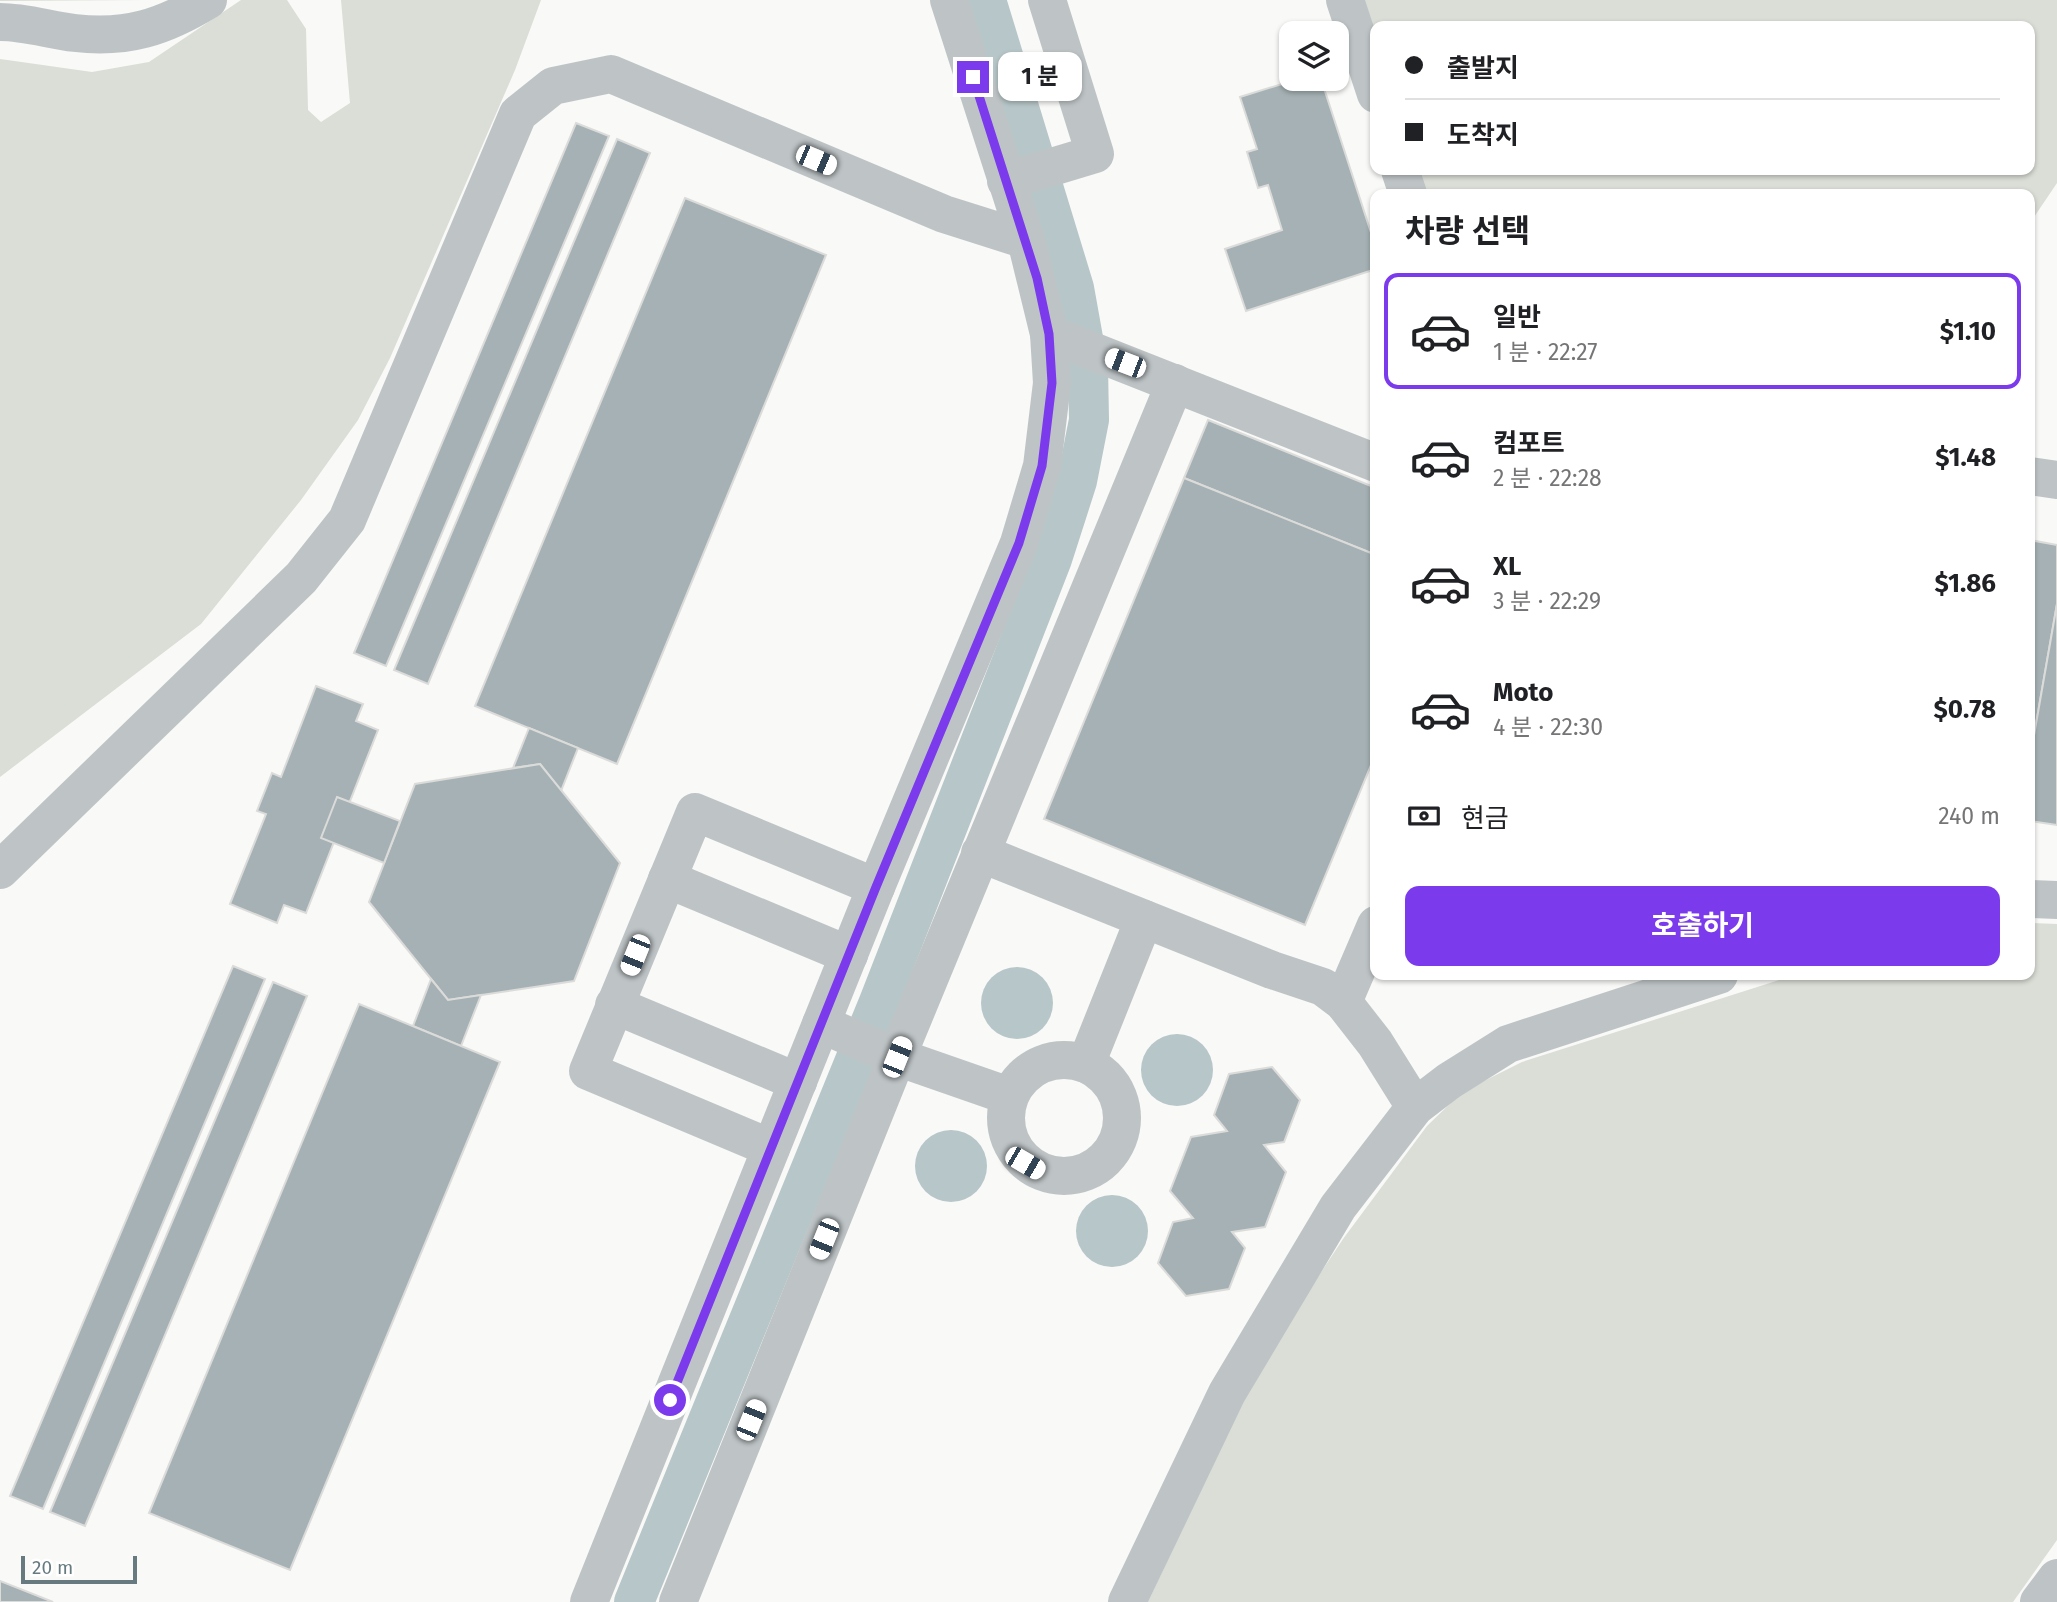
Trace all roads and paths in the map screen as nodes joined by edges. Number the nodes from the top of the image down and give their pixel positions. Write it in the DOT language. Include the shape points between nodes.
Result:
graph roads {
  1 [pos="208,0"];
  2 [pos="949,0"];
  3 [pos="1047,0"];
  4 [pos="1345,0"];
  5 [pos="0,22"];
  6 [pos="1370,76"];
  7 [pos="1006,181"];
  8 [pos="1026,240"];
  9 [pos="1049,334"];
  10 [pos="1175,383"];
  11 [pos="1370,461"];
  12 [pos="2035,476"];
  13 [pos="2057,480"];
  14 [pos="980,853"];
  15 [pos="0,870"];
  16 [pos="667,879"];
  17 [pos="876,887"];
  18 [pos="2035,899"];
  19 [pos="2057,900"];
  20 [pos="1144,919"];
  21 [pos="1370,939"];
  22 [pos="849,955"];
  23 [pos="1701,980"];
  24 [pos="1343,1002"];
  25 [pos="614,1005"];
  26 [pos="832,1029"];
  27 [pos="887,1053"];
  28 [pos="1086,1064"];
  29 [pos="798,1082"];
  30 [pos="1009,1096"];
  31 [pos="1415,1107"];
  32 [pos="771,1148"];
  33 [pos="2057,1578"];
  34 [pos="589,1602"];
  35 [pos="678,1602"];
  36 [pos="1127,1602"];
  37 [pos="2039,1602"];
  1 -- 5 [label="street" via="173,21 138,32 78,33"];
  2 -- 7 [label="street"];
  3 -- 7 [label="street" via="1095,154"];
  4 -- 6 [label="street"];
  7 -- 8 [label="street"];
  8 -- 9 [label="street"];
  8 -- 15 [label="street" via="944,214 611,74 553,86 518,114 346,520 301,578"];
  9 -- 10 [label="street"];
  9 -- 17 [label="street" via="1052,383 1042,466 1019,543"];
  10 -- 11 [label="street"];
  10 -- 14 [label="street"];
  12 -- 13 [label="street"];
  14 -- 20 [label="street"];
  14 -- 27 [label="street"];
  16 -- 17 [label="street" via="695,811"];
  16 -- 22 [label="street"];
  16 -- 25 [label="street"];
  17 -- 22 [label="street"];
  18 -- 19 [label="street"];
  20 -- 24 [label="street" via="1323,987"];
  20 -- 28 [label="street"];
  21 -- 24 [label="street"];
  22 -- 26 [label="street"];
  23 -- 31 [label="street" via="1508,1044"];
  24 -- 31 [label="street"];
  25 -- 29 [label="street"];
  25 -- 32 [label="street" via="587,1071"];
  26 -- 27 [label="street"];
  26 -- 29 [label="street"];
  27 -- 30 [label="street"];
  27 -- 35 [label="street"];
  28 -- 30 [label="street" via="1068,1060 1041,1065 1019,1080"];
  28 -- 30 [label="street" via="1102,1073 1121,1104 1118,1140 1094,1168 1059,1177 1025,1163 1007,1132"];
  29 -- 32 [label="street"];
  31 -- 36 [label="street" via="1338,1207 1227,1393"];
  32 -- 34 [label="street"];
  33 -- 37 [label="street"];
}
